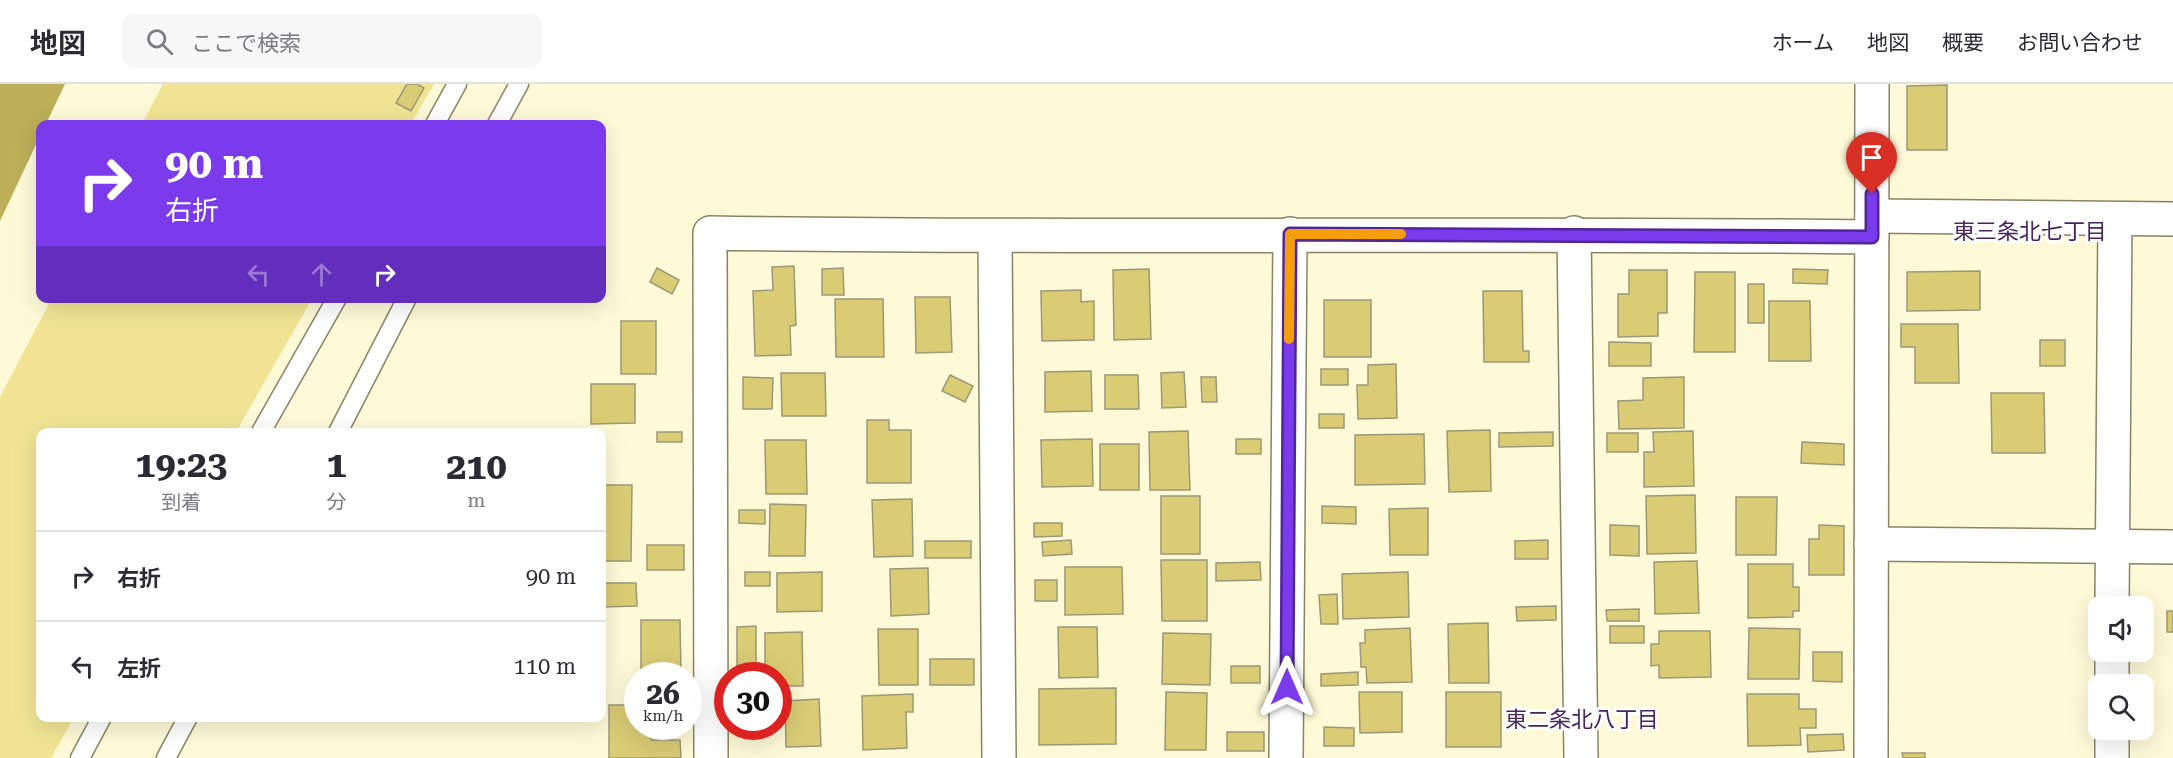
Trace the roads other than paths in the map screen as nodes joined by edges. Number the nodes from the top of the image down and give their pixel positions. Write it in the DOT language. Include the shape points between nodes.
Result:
graph roads {
  1 [pos="458,84"];
  2 [pos="519,84"];
  3 [pos="1872,84"];
  4 [pos="437,120"];
  5 [pos="499,120"];
  6 [pos="2115,219"];
  7 [pos="2173,219"];
  8 [pos="1872,226"];
  9 [pos="1575,233"];
  10 [pos="1290,234"];
  11 [pos="995,238"];
  12 [pos="334,303"];
  13 [pos="404,303"];
  14 [pos="263,428"];
  15 [pos="340,428"];
  16 [pos="1871,544"];
  17 [pos="2113,547"];
  18 [pos="2173,547"];
  19 [pos="2112,596"];
  20 [pos="99,722"];
  21 [pos="185,722"];
  22 [pos="2112,740"];
  23 [pos="80,758"];
  24 [pos="166,758"];
  25 [pos="711,758"];
  26 [pos="999,758"];
  27 [pos="1286,758"];
  28 [pos="1581,758"];
  29 [pos="1871,758"];
  30 [pos="2112,758"];
  1 -- 4 [label="lane"];
  2 -- 5 [label="lane"];
  3 -- 8 [label="street"];
  6 -- 7 [label="street"];
  6 -- 8 [label="street"];
  6 -- 17 [label="street"];
  8 -- 9 [label="street"];
  8 -- 16 [label="street"];
  9 -- 10 [label="street"];
  9 -- 28 [label="street"];
  10 -- 11 [label="street"];
  10 -- 27 [label="street"];
  11 -- 25 [label="street" via="710,233"];
  11 -- 26 [label="street"];
  12 -- 14 [label="lane"];
  13 -- 15 [label="lane"];
  16 -- 17 [label="street"];
  16 -- 29 [label="street"];
  17 -- 18 [label="street"];
  17 -- 19 [label="street"];
  20 -- 23 [label="lane"];
  21 -- 24 [label="lane"];
  22 -- 30 [label="street"];
}
